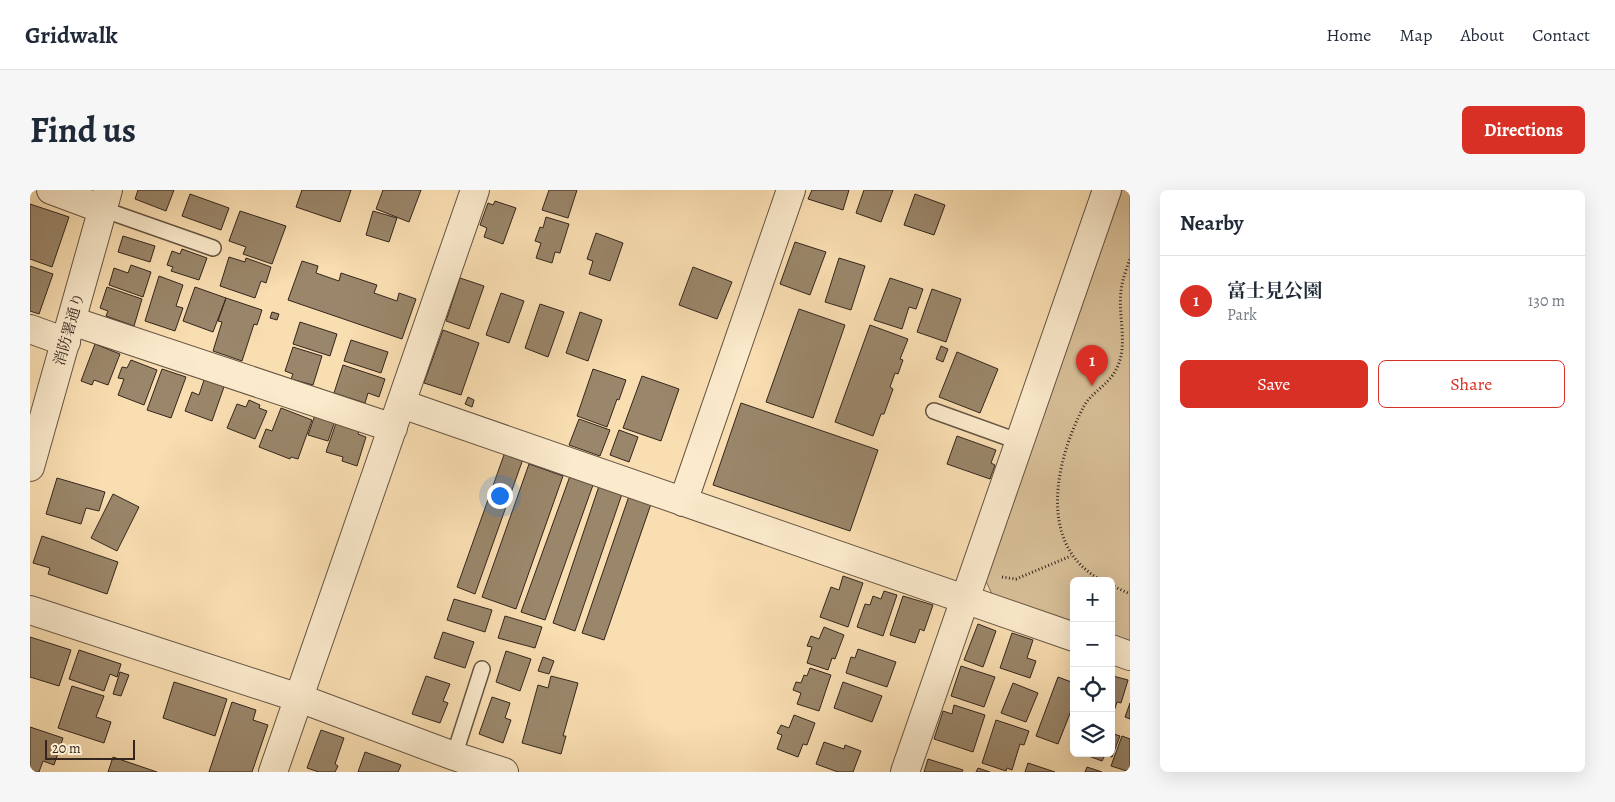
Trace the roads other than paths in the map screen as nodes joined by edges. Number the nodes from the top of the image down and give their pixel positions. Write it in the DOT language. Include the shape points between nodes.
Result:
graph roads {
  1 [pos="51,190"];
  2 [pos="475,190"];
  3 [pos="791,190"];
  4 [pos="1107,190"];
  5 [pos="105,199"];
  6 [pos="212,248"];
  7 [pos="30,329"];
  8 [pos="69,332"];
  9 [pos="934,411"];
  10 [pos="397,416"];
  11 [pos="1020,442"];
  12 [pos="30,467"];
  13 [pos="683,502"];
  14 [pos="965,599"];
  15 [pos="30,610"];
  16 [pos="1070,636"];
  17 [pos="1115,651"];
  18 [pos="1130,656"];
  19 [pos="482,670"];
  20 [pos="299,698"];
  21 [pos="454,756"];
  22 [pos="273,772"];
  23 [pos="504,772"];
  24 [pos="905,772"];
  1 -- 5 [label="street"];
  2 -- 10 [label="street"];
  3 -- 13 [label="street"];
  4 -- 11 [label="street"];
  5 -- 6 [label="lane"];
  5 -- 8 [label="street, 消防署通り"];
  7 -- 8 [label="street"];
  8 -- 10 [label="street"];
  8 -- 12 [label="street, 消防署通り"];
  9 -- 11 [label="lane"];
  10 -- 13 [label="street"];
  10 -- 20 [label="street"];
  11 -- 14 [label="street"];
  13 -- 14 [label="street"];
  14 -- 16 [label="street"];
  14 -- 24 [label="street"];
  15 -- 20 [label="street"];
  17 -- 18 [label="street"];
  19 -- 21 [label="lane"];
  20 -- 21 [label="street"];
  20 -- 22 [label="street"];
  21 -- 23 [label="street"];
}
